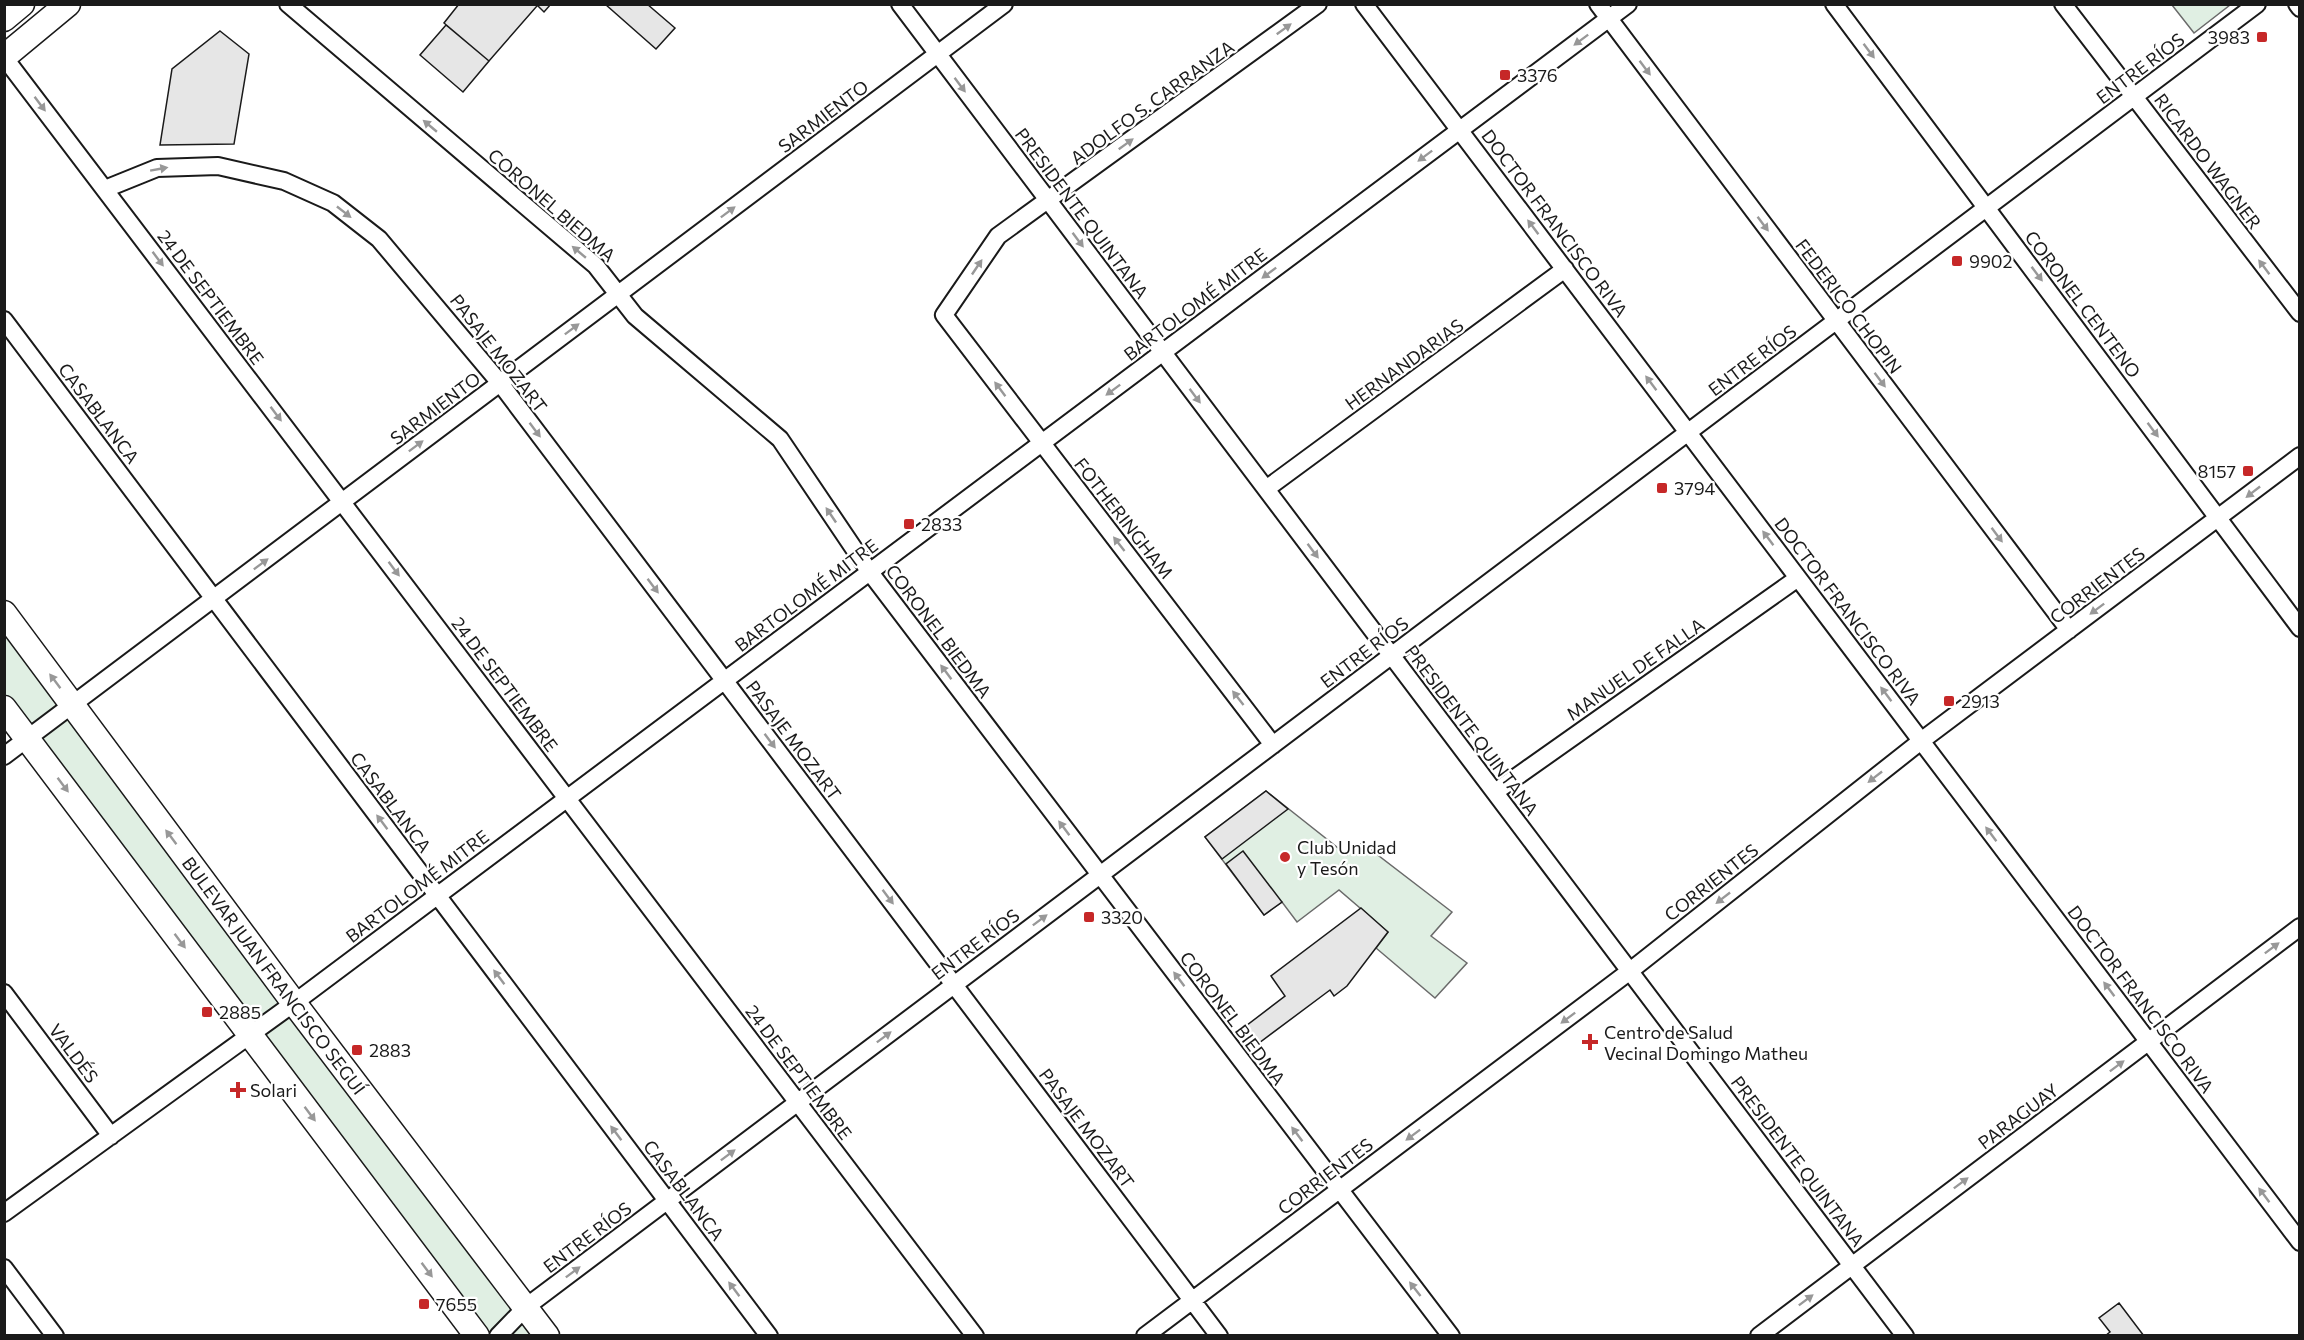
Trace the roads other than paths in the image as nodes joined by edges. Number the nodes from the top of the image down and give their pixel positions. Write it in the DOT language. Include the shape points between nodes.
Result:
graph roads {
  1 [pos="22,4"];
  2 [pos="68,4"];
  3 [pos="288,4"];
  4 [pos="900,4"];
  5 [pos="1004,4"];
  6 [pos="1318,4"];
  7 [pos="1364,4"];
  8 [pos="1598,4"];
  9 [pos="1628,4"];
  10 [pos="1834,4"];
  11 [pos="2063,4"];
  12 [pos="2257,4"];
  13 [pos="4,19"];
  14 [pos="1609,19"];
  15 [pos="938,54"];
  16 [pos="4,57"];
  17 [pos="2135,96"];
  18 [pos="1460,130"];
  19 [pos="105,189"];
  20 [pos="1048,201"];
  21 [pos="1988,207"];
  22 [pos="1565,269"];
  23 [pos="619,294"];
  24 [pos="2300,314"];
  25 [pos="944,315"];
  26 [pos="4,320"];
  27 [pos="1836,321"];
  28 [pos="1163,353"];
  29 [pos="500,383"];
  30 [pos="1688,432"];
  31 [pos="1042,444"];
  32 [pos="2300,456"];
  33 [pos="1266,489"];
  34 [pos="343,502"];
  35 [pos="2218,518"];
  36 [pos="869,571"];
  37 [pos="1798,578"];
  38 [pos="214,599"];
  39 [pos="4,613"];
  40 [pos="2300,628"];
  41 [pos="2069,630"];
  42 [pos="1392,656"];
  43 [pos="724,680"];
  44 [pos="73,705"];
  45 [pos="4,708"];
  46 [pos="28,738"];
  47 [pos="1921,741"];
  48 [pos="1273,745"];
  49 [pos="4,756"];
  50 [pos="1495,792"];
  51 [pos="567,798"];
  52 [pos="1099,874"];
  53 [pos="437,895"];
  54 [pos="2300,927"];
  55 [pos="1630,971"];
  56 [pos="954,985"];
  57 [pos="4,993"];
  58 [pos="294,1003"];
  59 [pos="250,1034"];
  60 [pos="2149,1042"];
  61 [pos="798,1102"];
  62 [pos="111,1136"];
  63 [pos="1339,1190"];
  64 [pos="667,1201"];
  65 [pos="4,1214"];
  66 [pos="2300,1242"];
  67 [pos="1852,1265"];
  68 [pos="4,1268"];
  69 [pos="1192,1300"];
  70 [pos="526,1307"];
  71 [pos="55,1335"];
  72 [pos="477,1335"];
  73 [pos="498,1335"];
  74 [pos="547,1335"];
  75 [pos="769,1335"];
  76 [pos="975,1335"];
  77 [pos="1145,1335"];
  78 [pos="1219,1335"];
  79 [pos="1451,1335"];
  80 [pos="1759,1335"];
  81 [pos="1905,1335"];
  1 -- 13 [label="main road"];
  2 -- 16 [label="main road"];
  23 -- 3 [label="street, CORONEL BIEDMA, one-way" via="596,266"];
  4 -- 15 [label="street, PRESIDENTE QUINTANA"];
  5 -- 15 [label="street, SARMIENTO"];
  20 -- 6 [label="street, ADOLFO S. CARRANZA, one-way"];
  7 -- 18 [label="street, DOCTOR FRANCISCO RIVA"];
  8 -- 14 [label="street, FEDERICO CHOPIN"];
  9 -- 14 [label="street, BARTOLOMÉ MITRE"];
  10 -- 21 [label="street, CORONEL CENTENO, one-way"];
  11 -- 17 [label="street, RICARDO WAGNER"];
  12 -- 17 [label="street, ENTRE RÍOS"];
  14 -- 18 [label="street, BARTOLOMÉ MITRE, one-way"];
  14 -- 27 [label="street, FEDERICO CHOPIN, one-way"];
  15 -- 20 [label="street, PRESIDENTE QUINTANA, one-way"];
  23 -- 15 [label="street, SARMIENTO, one-way"];
  16 -- 19 [label="street, 24 DE SEPTIEMBRE, one-way"];
  17 -- 21 [label="street, ENTRE RÍOS"];
  24 -- 17 [label="street, RICARDO WAGNER, one-way"];
  22 -- 18 [label="street, DOCTOR FRANCISCO RIVA, one-way"];
  18 -- 28 [label="street, BARTOLOMÉ MITRE, one-way"];
  19 -- 29 [label="street, PASAJE MOZART, one-way" via="157,168 218,166 284,181 333,203 379,239"];
  19 -- 34 [label="street, 24 DE SEPTIEMBRE, one-way"];
  25 -- 20 [label="street, ADOLFO S. CARRANZA, one-way" via="998,236"];
  20 -- 28 [label="street, PRESIDENTE QUINTANA, one-way"];
  21 -- 27 [label="street, ENTRE RÍOS"];
  21 -- 35 [label="street, CORONEL CENTENO, one-way"];
  30 -- 22 [label="street, DOCTOR FRANCISCO RIVA, one-way"];
  22 -- 33 [label="street, HERNANDARIAS"];
  29 -- 23 [label="street, SARMIENTO, one-way"];
  36 -- 23 [label="street, CORONEL BIEDMA, one-way" via="780,439 635,316"];
  31 -- 25 [label="street, FOTHERINGHAM, one-way"];
  26 -- 38 [label="street, CASABLANCA"];
  27 -- 30 [label="street, ENTRE RÍOS"];
  27 -- 41 [label="street, FEDERICO CHOPIN, one-way"];
  28 -- 31 [label="street, BARTOLOMÉ MITRE, one-way"];
  28 -- 33 [label="street, PRESIDENTE QUINTANA, one-way"];
  34 -- 29 [label="street, SARMIENTO, one-way"];
  29 -- 43 [label="street, PASAJE MOZART, one-way"];
  37 -- 30 [label="street, DOCTOR FRANCISCO RIVA, one-way"];
  30 -- 42 [label="street, ENTRE RÍOS"];
  31 -- 36 [label="street, BARTOLOMÉ MITRE"];
  48 -- 31 [label="street, FOTHERINGHAM, one-way"];
  32 -- 35 [label="street, CORRIENTES, one-way"];
  33 -- 42 [label="street, PRESIDENTE QUINTANA, one-way"];
  38 -- 34 [label="street, SARMIENTO, one-way"];
  34 -- 51 [label="street, 24 DE SEPTIEMBRE, one-way"];
  35 -- 40 [label="street, CORONEL CENTENO"];
  35 -- 41 [label="street, CORRIENTES, one-way"];
  36 -- 43 [label="street, BARTOLOMÉ MITRE"];
  52 -- 36 [label="street, CORONEL BIEDMA, one-way"];
  47 -- 37 [label="street, DOCTOR FRANCISCO RIVA, one-way"];
  37 -- 50 [label="street, MANUEL DE FALLA"];
  38 -- 44 [label="street, SARMIENTO"];
  53 -- 38 [label="street, CASABLANCA, one-way"];
  44 -- 39 [label="main road, BULEVAR JUAN FRANCISCO SEGUÍ, one-way"];
  41 -- 47 [label="street, CORRIENTES"];
  42 -- 48 [label="street, ENTRE RÍOS"];
  42 -- 50 [label="street, PRESIDENTE QUINTANA"];
  43 -- 51 [label="street, BARTOLOMÉ MITRE"];
  43 -- 56 [label="street, PASAJE MOZART, one-way"];
  44 -- 46 [label="street, SARMIENTO"];
  58 -- 44 [label="main road, BULEVAR JUAN FRANCISCO SEGUÍ, one-way"];
  45 -- 46 [label="main road"];
  46 -- 49 [label="street, SARMIENTO"];
  46 -- 59 [label="main road, one-way"];
  47 -- 55 [label="street, CORRIENTES, one-way"];
  60 -- 47 [label="street, DOCTOR FRANCISCO RIVA, one-way"];
  48 -- 52 [label="street, ENTRE RÍOS"];
  50 -- 55 [label="street, PRESIDENTE QUINTANA"];
  51 -- 53 [label="street, BARTOLOMÉ MITRE"];
  51 -- 61 [label="street, 24 DE SEPTIEMBRE"];
  56 -- 52 [label="street, ENTRE RÍOS, one-way"];
  63 -- 52 [label="street, CORONEL BIEDMA, one-way"];
  53 -- 58 [label="street, BARTOLOMÉ MITRE"];
  64 -- 53 [label="street, CASABLANCA, one-way"];
  60 -- 54 [label="street, PARAGUAY, one-way"];
  55 -- 63 [label="street, CORRIENTES, one-way"];
  55 -- 67 [label="street, PRESIDENTE QUINTANA"];
  61 -- 56 [label="street, ENTRE RÍOS, one-way"];
  56 -- 69 [label="street, PASAJE MOZART"];
  57 -- 62 [label="street, VALDÉS"];
  58 -- 59 [label="street, BARTOLOMÉ MITRE"];
  58 -- 70 [label="main road, BULEVAR JUAN FRANCISCO SEGUÍ"];
  59 -- 62 [label="street, BARTOLOMÉ MITRE"];
  59 -- 72 [label="main road, one-way"];
  66 -- 60 [label="street, DOCTOR FRANCISCO RIVA, one-way"];
  67 -- 60 [label="street, PARAGUAY, one-way"];
  64 -- 61 [label="street, ENTRE RÍOS, one-way"];
  61 -- 76 [label="street, 24 DE SEPTIEMBRE"];
  62 -- 65 [label="street, BARTOLOMÉ MITRE"];
  63 -- 69 [label="street, CORRIENTES"];
  79 -- 63 [label="street, CORONEL BIEDMA, one-way"];
  70 -- 64 [label="street, ENTRE RÍOS, one-way"];
  75 -- 64 [label="street, CASABLANCA, one-way"];
  80 -- 67 [label="street, PARAGUAY, one-way"];
  67 -- 81 [label="street, PRESIDENTE QUINTANA"];
  68 -- 71 [label="street"];
  69 -- 77 [label="street, CORRIENTES"];
  69 -- 78 [label="street, PASAJE MOZART"];
  70 -- 73 [label="street, ENTRE RÍOS"];
  70 -- 74 [label="main road, BULEVAR JUAN FRANCISCO SEGUÍ"];
}
